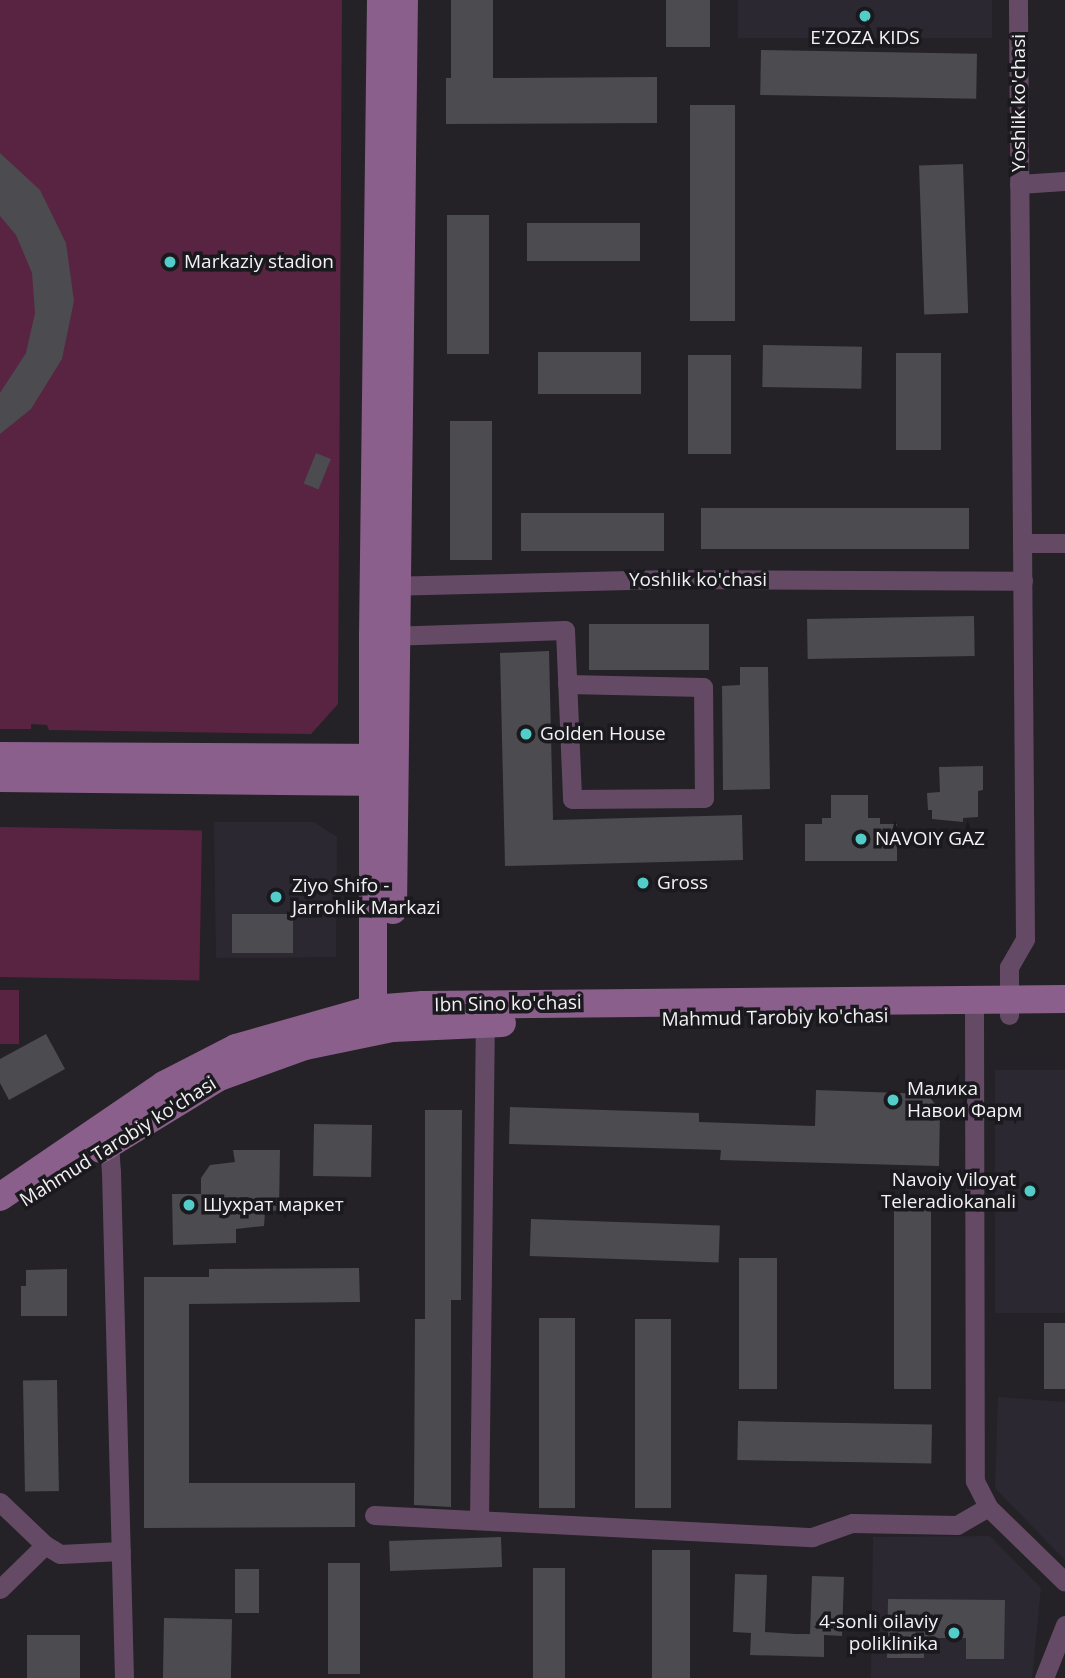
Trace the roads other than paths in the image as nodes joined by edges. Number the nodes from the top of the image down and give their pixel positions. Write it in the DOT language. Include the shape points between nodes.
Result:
graph roads {
  1 [pos="381,0"];
  2 [pos="404,0"];
  3 [pos="1018,0"];
  4 [pos="1065,181"];
  5 [pos="1019,184"];
  6 [pos="1065,542"];
  7 [pos="1022,543"];
  8 [pos="1023,581"];
  9 [pos="384,586"];
  10 [pos="384,636"];
  11 [pos="567,684"];
  12 [pos="0,756"];
  13 [pos="41,767"];
  14 [pos="383,770"];
  15 [pos="0,778"];
  16 [pos="1065,999"];
  17 [pos="1009,1007"];
  18 [pos="974,1008"];
  19 [pos="484,1014"];
  20 [pos="1065,1015"];
  21 [pos="383,1019"];
  22 [pos="104,1136"];
  23 [pos="0,1197"];
  24 [pos="0,1217"];
  25 [pos="0,1502"];
  26 [pos="988,1507"];
  27 [pos="374,1515"];
  28 [pos="479,1520"];
  29 [pos="45,1545"];
  30 [pos="121,1551"];
  31 [pos="1065,1582"];
  32 [pos="0,1589"];
  33 [pos="1065,1625"];
  34 [pos="124,1678"];
  35 [pos="1044,1678"];
  1 -- 9 [label="street"];
  2 -- 9 [label="street"];
  3 -- 5 [label="street, Yoshlik ko'chasi"];
  4 -- 5 [label="street"];
  5 -- 7 [label="street, Yoshlik ko'chasi"];
  6 -- 7 [label="street"];
  7 -- 8 [label="street, Yoshlik ko'chasi"];
  8 -- 9 [label="street, Yoshlik ko'chasi" via="680,579"];
  8 -- 17 [label="street, Yoshlik ko'chasi" via="1026,939 1009,967"];
  9 -- 10 [label="street"];
  10 -- 11 [label="street" via="565,630"];
  10 -- 14 [label="street"];
  11 -- 11 [label="street" via="572,799 704,798 704,687"];
  12 -- 13 [label="street"];
  13 -- 14 [label="street"];
  13 -- 15 [label="street"];
  14 -- 21 [label="street"];
  16 -- 17 [label="street"];
  17 -- 18 [label="street, Mahmud Tarobiy ko'chasi"];
  17 -- 20 [label="street, Mahmud Tarobiy ko'chasi"];
  18 -- 19 [label="street, Mahmud Tarobiy ko'chasi"];
  18 -- 26 [label="street" via="975,1481"];
  19 -- 21 [label="street, Mahmud Tarobiy ko'chasi"];
  19 -- 28 [label="street"];
  21 -- 22 [label="street, Mahmud Tarobiy ko'chasi" via="219,1077"];
  22 -- 23 [label="street"];
  22 -- 24 [label="street, Mahmud Tarobiy ko'chasi"];
  22 -- 30 [label="street"];
  25 -- 29 [label="street"];
  26 -- 28 [label="street" via="957,1525 852,1522 812,1536"];
  26 -- 31 [label="street"];
  27 -- 28 [label="street"];
  29 -- 30 [label="street" via="60,1554"];
  29 -- 32 [label="street"];
  30 -- 34 [label="street"];
  33 -- 35 [label="street"];
}
